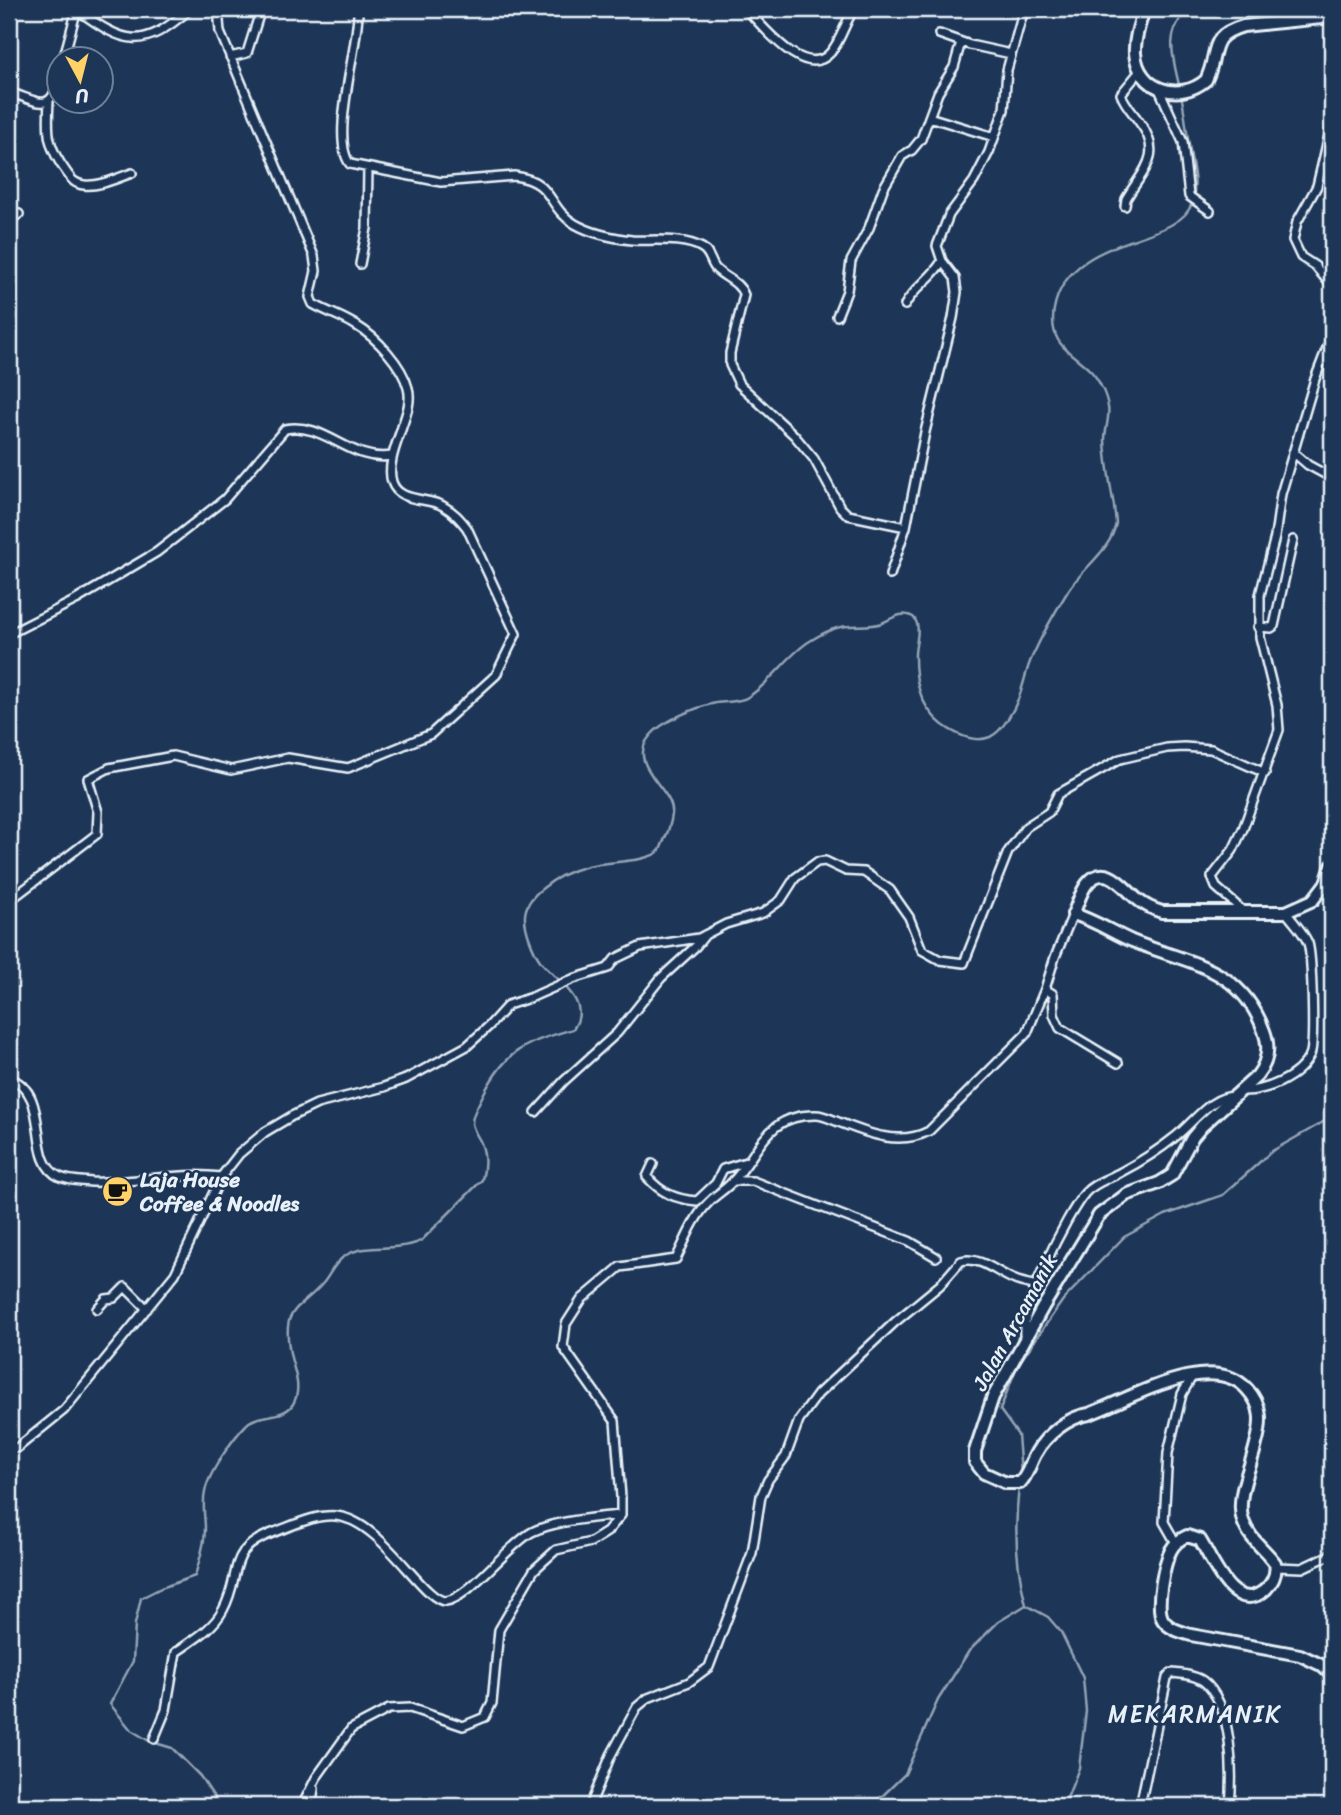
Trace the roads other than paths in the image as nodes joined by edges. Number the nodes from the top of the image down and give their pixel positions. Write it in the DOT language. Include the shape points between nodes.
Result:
graph roads {
  1 [pos="76,9"];
  2 [pos="190,9"];
  3 [pos="218,9"];
  4 [pos="261,9"];
  5 [pos="358,9"];
  6 [pos="746,9"];
  7 [pos="854,9"];
  8 [pos="1024,9"];
  9 [pos="1144,9"];
  10 [pos="1332,17"];
  11 [pos="939,34"];
  12 [pos="961,42"];
  13 [pos="67,46"];
  14 [pos="1011,54"];
  15 [pos="230,57"];
  16 [pos="1140,71"];
  17 [pos="1159,89"];
  18 [pos="9,92"];
  19 [pos="46,102"];
  20 [pos="48,116"];
  21 [pos="929,117"];
  22 [pos="1332,124"];
  23 [pos="994,137"];
  24 [pos="368,168"];
  25 [pos="132,173"];
  26 [pos="1125,206"];
  27 [pos="1210,211"];
  28 [pos="19,214"];
  29 [pos="9,217"];
  30 [pos="942,261"];
  31 [pos="360,264"];
  32 [pos="1332,286"];
  33 [pos="905,305"];
  34 [pos="837,316"];
  35 [pos="1332,335"];
  36 [pos="1293,452"];
  37 [pos="392,456"];
  38 [pos="1332,478"];
  39 [pos="906,527"];
  40 [pos="1293,540"];
  41 [pos="890,575"];
  42 [pos="1258,626"];
  43 [pos="9,634"];
  44 [pos="1265,772"];
  45 [pos="1332,866"];
  46 [pos="9,901"];
  47 [pos="1243,911"];
  48 [pos="1286,912"];
  49 [pos="1073,914"];
  50 [pos="707,932"];
  51 [pos="1045,989"];
  52 [pos="1118,1063"];
  53 [pos="9,1078"];
  54 [pos="1238,1093"];
  55 [pos="536,1112"];
  56 [pos="746,1162"];
  57 [pos="653,1164"];
  58 [pos="221,1177"];
  59 [pos="733,1181"];
  60 [pos="936,1257"];
  61 [pos="1037,1286"];
  62 [pos="147,1308"];
  63 [pos="97,1309"];
  64 [pos="1025,1341"];
  65 [pos="1193,1374"];
  66 [pos="9,1447"];
  67 [pos="621,1515"];
  68 [pos="1175,1543"];
  69 [pos="1332,1554"];
  70 [pos="1276,1567"];
  71 [pos="1332,1675"];
  72 [pos="154,1740"];
  73 [pos="316,1778"];
  74 [pos="302,1806"];
  75 [pos="310,1806"];
  76 [pos="590,1806"];
  77 [pos="1140,1806"];
  78 [pos="1230,1806"];
  1 -- 2 [label="street" via="115,34 142,39 158,34"];
  1 -- 13 [label="street"];
  3 -- 15 [label="street" via="220,32"];
  4 -- 15 [label="street" via="247,53"];
  5 -- 24 [label="street" via="346,88 344,150 349,164"];
  6 -- 7 [label="street" via="787,51 819,61 834,49"];
  8 -- 14 [label="street"];
  9 -- 16 [label="street" via="1135,44"];
  10 -- 17 [label="street" via="1230,30 1220,36 1209,73 1199,86 1187,91"];
  11 -- 12 [label="street"];
  12 -- 14 [label="street"];
  12 -- 21 [label="street"];
  14 -- 23 [label="street" via="1004,110"];
  15 -- 37 [label="street" via="314,256 313,304 368,335 397,366 408,388 408,409"];
  16 -- 17 [label="street"];
  16 -- 26 [label="street" via="1121,94 1147,131 1152,157"];
  17 -- 27 [label="street" via="1183,142 1189,195"];
  18 -- 19 [label="street"];
  20 -- 25 [label="street" via="53,154 73,182 91,185"];
  21 -- 23 [label="street"];
  21 -- 34 [label="street" via="917,146 902,156 883,189 851,261 847,291"];
  22 -- 32 [label="street" via="1317,186 1297,222 1293,240 1301,257"];
  23 -- 30 [label="street" via="981,169 942,229 937,246"];
  24 -- 31 [label="street"];
  24 -- 39 [label="street" via="441,182 526,177 544,187 562,214 583,227 611,236 706,250 717,270 744,295 730,353 739,384 814,459 848,515"];
  28 -- 29 [label="street"];
  30 -- 33 [label="street"];
  30 -- 39 [label="street" via="955,278 957,292"];
  35 -- 36 [label="street"];
  36 -- 38 [label="street"];
  36 -- 42 [label="street" via="1260,595"];
  37 -- 43 [label="street" via="359,454 306,429 285,429 225,499 168,544"];
  37 -- 46 [label="street" via="391,480 397,491 441,505 467,528 516,634 496,675 431,734 348,768 288,758 231,770 173,756 109,768 88,779 98,812 97,834"];
  39 -- 41 [label="street"];
  40 -- 42 [label="street" via="1274,626"];
  42 -- 44 [label="street" via="1280,717"];
  44 -- 47 [label="street" via="1238,840 1212,877 1216,887"];
  44 -- 50 [label="street" via="1211,749 1167,748 1120,759 1058,794 1049,812 1026,827 1008,852 964,963 940,960 922,950 909,917 879,881 825,861 808,867 781,900 763,913"];
  45 -- 48 [label="street" via="1314,900"];
  47 -- 48 [label="street"];
  47 -- 49 [label="street" via="1162,912 1145,905 1116,878 1098,875 1082,891"];
  48 -- 54 [label="street" via="1310,953 1312,1051 1302,1066 1281,1081"];
  49 -- 51 [label="street"];
  49 -- 54 [label="street, Jalan Arcamanik" via="1219,974 1237,986 1257,1012 1268,1053 1263,1069"];
  50 -- 55 [label="street" via="617,1033"];
  50 -- 58 [label="street" via="695,939 645,945 615,959 608,968 508,1005 467,1046 406,1079 317,1104 292,1116 249,1145"];
  51 -- 52 [label="street" via="1053,994 1060,1028"];
  51 -- 56 [label="street" via="1027,1033 929,1131 903,1139 818,1115 795,1118 778,1125"];
  53 -- 58 [label="street" via="21,1084 31,1098 45,1161 56,1175 108,1182"];
  54 -- 61 [label="street" via="1217,1099 1138,1163 1090,1187 1058,1234"];
  54 -- 64 [label="street, Jalan Arcamanik" via="1196,1133 1172,1175 1126,1195 1099,1215"];
  56 -- 57 [label="street" via="723,1169 697,1201 661,1191 647,1177"];
  56 -- 59 [label="street"];
  58 -- 62 [label="street" via="175,1274"];
  59 -- 60 [label="street" via="753,1181 909,1241"];
  59 -- 67 [label="street" via="706,1204 676,1259 620,1267 582,1299 566,1324 563,1347 615,1421"];
  61 -- 64 [label="street" via="1024,1328"];
  61 -- 76 [label="street" via="970,1259 961,1261 818,1394 799,1420 786,1456 761,1496 752,1553 709,1667 637,1707"];
  62 -- 63 [label="street" via="125,1287"];
  62 -- 66 [label="street" via="64,1410 18,1448"];
  64 -- 65 [label="street, Jalan Arcamanik" via="993,1397 975,1451 981,1470 1006,1483 1023,1481 1049,1436 1078,1415"];
  65 -- 68 [label="street" via="1182,1394 1168,1453 1164,1522"];
  65 -- 70 [label="street, Jalan Arcamanik" via="1233,1378 1258,1404 1260,1429 1241,1514 1247,1530"];
  67 -- 72 [label="street" via="533,1532 466,1591 445,1601 424,1589 382,1541 346,1518 323,1516 264,1535 244,1548 223,1610 208,1629 176,1653 166,1710"];
  67 -- 73 [label="street" via="607,1532 591,1542 556,1550 534,1570 499,1630 492,1703 485,1717 463,1726 410,1708 389,1709 351,1729"];
  68 -- 70 [label="street" via="1196,1537 1224,1582 1241,1595 1255,1595 1266,1588"];
  68 -- 71 [label="street" via="1168,1556 1159,1606 1167,1625 1191,1635 1300,1655"];
  69 -- 70 [label="street" via="1308,1567"];
  73 -- 74 [label="street"];
  73 -- 75 [label="street"];
  77 -- 78 [label="street" via="1171,1673 1202,1681 1217,1703 1230,1743"];
}
